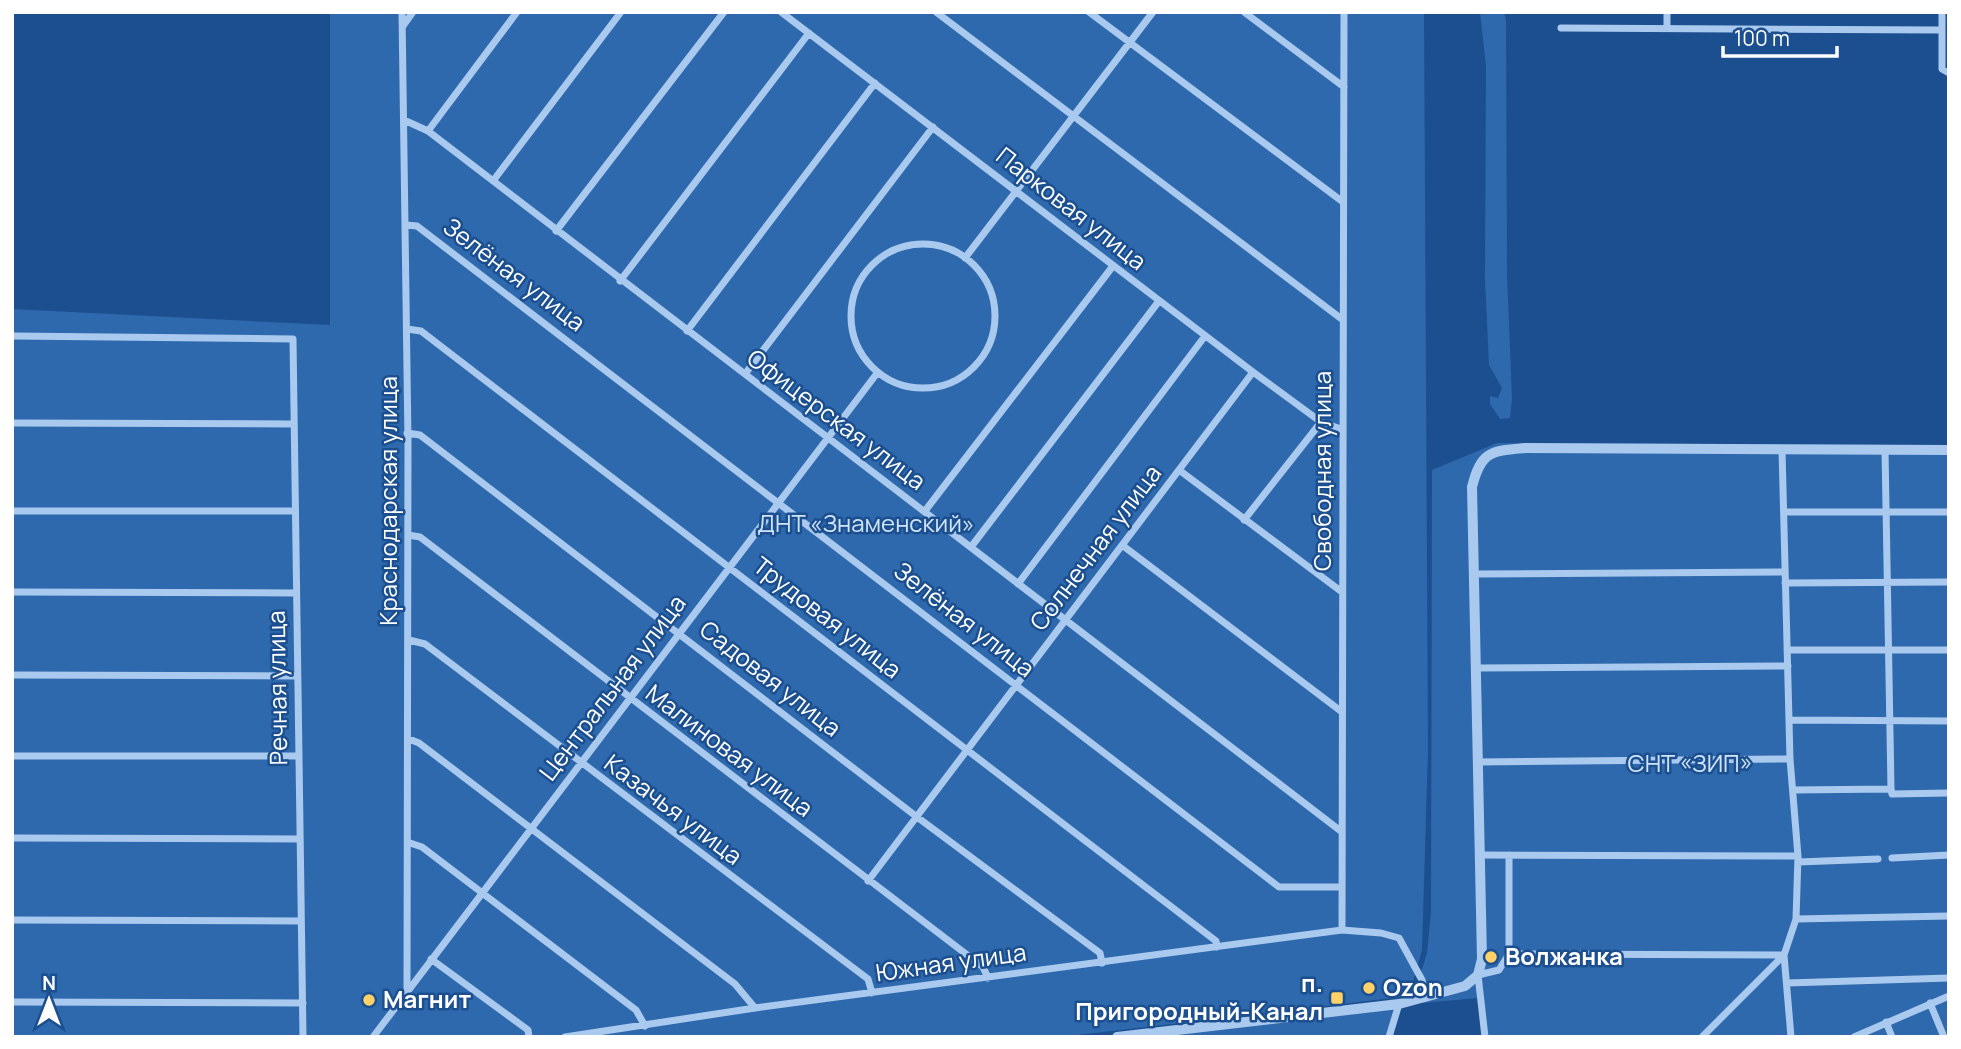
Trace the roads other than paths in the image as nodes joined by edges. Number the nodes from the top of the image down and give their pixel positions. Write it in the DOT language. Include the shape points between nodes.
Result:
graph roads {
  1 [pos="402,12"];
  2 [pos="413,12"];
  3 [pos="517,12"];
  4 [pos="621,12"];
  5 [pos="724,12"];
  6 [pos="781,12"];
  7 [pos="936,12"];
  8 [pos="1089,12"];
  9 [pos="1153,12"];
  10 [pos="1244,12"];
  11 [pos="1344,12"];
  12 [pos="1667,12"];
  13 [pos="1942,12"];
  14 [pos="402,26"];
  15 [pos="1667,26"];
  16 [pos="1561,28"];
  17 [pos="1942,30"];
  18 [pos="809,33"];
  19 [pos="1130,43"];
  20 [pos="1949,73"];
  21 [pos="875,83"];
  22 [pos="1343,87"];
  23 [pos="1074,117"];
  24 [pos="404,120"];
  25 [pos="933,127"];
  26 [pos="428,131"];
  27 [pos="493,181"];
  28 [pos="1017,190"];
  29 [pos="1343,202"];
  30 [pos="406,225"];
  31 [pos="556,231"];
  32 [pos="965,258"];
  33 [pos="1113,266"];
  34 [pos="620,281"];
  35 [pos="1160,301"];
  36 [pos="1343,320"];
  37 [pos="407,329"];
  38 [pos="687,331"];
  39 [pos="12,336"];
  40 [pos="1205,336"];
  41 [pos="878,372"];
  42 [pos="1253,372"];
  43 [pos="745,374"];
  44 [pos="1321,422"];
  45 [pos="12,423"];
  46 [pos="293,424"];
  47 [pos="1341,429"];
  48 [pos="407,433"];
  49 [pos="829,437"];
  50 [pos="1782,450"];
  51 [pos="1885,450"];
  52 [pos="1949,450"];
  53 [pos="1179,470"];
  54 [pos="781,502"];
  55 [pos="12,510"];
  56 [pos="295,511"];
  57 [pos="925,512"];
  58 [pos="1785,512"];
  59 [pos="1886,512"];
  60 [pos="1949,512"];
  61 [pos="1244,520"];
  62 [pos="408,535"];
  63 [pos="1122,545"];
  64 [pos="971,547"];
  65 [pos="729,566"];
  66 [pos="1785,572"];
  67 [pos="1475,574"];
  68 [pos="1887,582"];
  69 [pos="1949,582"];
  70 [pos="1785,583"];
  71 [pos="1018,584"];
  72 [pos="12,592"];
  73 [pos="296,593"];
  74 [pos="1342,593"];
  75 [pos="1065,620"];
  76 [pos="680,633"];
  77 [pos="409,640"];
  78 [pos="1787,650"];
  79 [pos="1889,650"];
  80 [pos="1949,650"];
  81 [pos="1788,666"];
  82 [pos="1476,668"];
  83 [pos="12,675"];
  84 [pos="298,676"];
  85 [pos="1017,686"];
  86 [pos="629,698"];
  87 [pos="1342,712"];
  88 [pos="1790,720"];
  89 [pos="1890,721"];
  90 [pos="1949,721"];
  91 [pos="409,739"];
  92 [pos="968,751"];
  93 [pos="12,756"];
  94 [pos="299,756"];
  95 [pos="1790,759"];
  96 [pos="1477,762"];
  97 [pos="580,763"];
  98 [pos="1891,789"];
  99 [pos="1793,790"];
  100 [pos="1949,793"];
  101 [pos="917,817"];
  102 [pos="531,828"];
  103 [pos="1342,832"];
  104 [pos="12,838"];
  105 [pos="300,839"];
  106 [pos="410,843"];
  107 [pos="1479,855"];
  108 [pos="1509,855"];
  109 [pos="1949,855"];
  110 [pos="1892,858"];
  111 [pos="1798,859"];
  112 [pos="1878,859"];
  113 [pos="868,881"];
  114 [pos="1342,887"];
  115 [pos="481,893"];
  116 [pos="1949,916"];
  117 [pos="1796,919"];
  118 [pos="12,920"];
  119 [pos="301,921"];
  120 [pos="1342,930"];
  121 [pos="1217,947"];
  122 [pos="1509,954"];
  123 [pos="1784,955"];
  124 [pos="430,959"];
  125 [pos="1102,962"];
  126 [pos="1478,975"];
  127 [pos="988,978"];
  128 [pos="1949,978"];
  129 [pos="1787,983"];
  130 [pos="408,989"];
  131 [pos="872,993"];
  132 [pos="1949,996"];
  133 [pos="1426,998"];
  134 [pos="12,1002"];
  135 [pos="303,1003"];
  136 [pos="1930,1003"];
  137 [pos="1399,1004"];
  138 [pos="755,1008"];
  139 [pos="1886,1022"];
  140 [pos="645,1026"];
  141 [pos="380,1033"];
  142 [pos="303,1037"];
  143 [pos="373,1037"];
  144 [pos="529,1037"];
  145 [pos="565,1037"];
  146 [pos="1117,1037"];
  147 [pos="1389,1037"];
  148 [pos="1485,1037"];
  149 [pos="1702,1037"];
  150 [pos="1791,1037"];
  151 [pos="1854,1037"];
  152 [pos="1892,1037"];
  153 [pos="1944,1037"];
  1 -- 14 [label="street, Краснодарская улица"];
  2 -- 14 [label="street"];
  3 -- 26 [label="street"];
  4 -- 27 [label="street"];
  5 -- 31 [label="street"];
  6 -- 18 [label="street, Парковая улица"];
  7 -- 23 [label="street"];
  8 -- 19 [label="street"];
  9 -- 19 [label="street"];
  10 -- 22 [label="street"];
  11 -- 22 [label="street, Свободная улица"];
  12 -- 15 [label="street"];
  13 -- 17 [label="street"];
  14 -- 24 [label="street, Краснодарская улица"];
  15 -- 16 [label="street"];
  15 -- 17 [label="street"];
  17 -- 20 [label="street" via="1942,69"];
  18 -- 21 [label="street, Парковая улица"];
  18 -- 34 [label="street"];
  19 -- 23 [label="street"];
  19 -- 29 [label="street"];
  21 -- 25 [label="street, Парковая улица"];
  21 -- 38 [label="street"];
  22 -- 29 [label="street, Свободная улица"];
  23 -- 28 [label="street"];
  23 -- 36 [label="street"];
  24 -- 26 [label="street, Офицерская улица"];
  24 -- 30 [label="street, Краснодарская улица"];
  25 -- 28 [label="street, Парковая улица"];
  25 -- 43 [label="street"];
  26 -- 27 [label="street, Офицерская улица"];
  27 -- 31 [label="street, Офицерская улица"];
  28 -- 32 [label="street"];
  28 -- 33 [label="street, Парковая улица"];
  29 -- 36 [label="street, Свободная улица"];
  30 -- 37 [label="street, Краснодарская улица"];
  30 -- 54 [label="street, Зелёная улица" via="417,226"];
  31 -- 34 [label="street, Офицерская улица"];
  32 -- 41 [label="street" via="937,245 914,244 891,251 873,264 859,283 852,305 852,328 859,349"];
  32 -- 41 [label="street" via="984,278 993,298 991,340 981,359 966,374 926,388 904,386"];
  33 -- 35 [label="street, Парковая улица"];
  33 -- 57 [label="street"];
  34 -- 38 [label="street, Офицерская улица"];
  35 -- 40 [label="street, Парковая улица"];
  35 -- 64 [label="street"];
  36 -- 47 [label="street, Свободная улица"];
  37 -- 48 [label="street, Краснодарская улица"];
  37 -- 65 [label="street, Трудовая улица" via="421,331"];
  38 -- 43 [label="street, Офицерская улица"];
  39 -- 46 [label="street, Речная улица" via="293,339"];
  40 -- 42 [label="street, Парковая улица"];
  40 -- 71 [label="street"];
  41 -- 49 [label="street, Центральная улица"];
  42 -- 44 [label="street, Парковая улица"];
  42 -- 53 [label="street, Солнечная улица"];
  43 -- 49 [label="street, Офицерская улица"];
  44 -- 47 [label="street, Парковая улица"];
  44 -- 61 [label="street"];
  45 -- 46 [label="street"];
  46 -- 56 [label="street, Речная улица"];
  47 -- 74 [label="street, Свободная улица"];
  48 -- 62 [label="street, Краснодарская улица"];
  48 -- 76 [label="street, Садовая улица" via="420,435"];
  49 -- 54 [label="street, Центральная улица"];
  49 -- 57 [label="street, Офицерская улица"];
  50 -- 51 [label="street"];
  50 -- 58 [label="street"];
  50 -- 67 [label="street" via="1493,451 1478,464 1472,487"];
  51 -- 52 [label="street"];
  51 -- 59 [label="street"];
  53 -- 61 [label="street"];
  53 -- 63 [label="street, Солнечная улица"];
  54 -- 65 [label="street, Центральная улица"];
  54 -- 85 [label="street, Зелёная улица"];
  55 -- 56 [label="street"];
  56 -- 73 [label="street, Речная улица"];
  57 -- 64 [label="street, Офицерская улица"];
  58 -- 59 [label="street"];
  58 -- 66 [label="street"];
  59 -- 60 [label="street"];
  59 -- 68 [label="street"];
  61 -- 74 [label="street"];
  62 -- 77 [label="street, Краснодарская улица"];
  62 -- 86 [label="street, Малиновая улица" via="419,537"];
  63 -- 75 [label="street, Солнечная улица"];
  63 -- 87 [label="street"];
  64 -- 71 [label="street, Офицерская улица"];
  65 -- 76 [label="street, Центральная улица"];
  65 -- 92 [label="street, Трудовая улица"];
  66 -- 67 [label="street"];
  66 -- 70 [label="street"];
  67 -- 82 [label="street"];
  68 -- 69 [label="street"];
  68 -- 70 [label="street"];
  68 -- 79 [label="street"];
  70 -- 78 [label="street"];
  71 -- 75 [label="street, Офицерская улица"];
  72 -- 73 [label="street"];
  73 -- 84 [label="street, Речная улица"];
  74 -- 87 [label="street, Свободная улица"];
  75 -- 85 [label="street, Солнечная улица"];
  75 -- 103 [label="street, Офицерская улица"];
  76 -- 86 [label="street, Центральная улица"];
  76 -- 101 [label="street, Садовая улица"];
  77 -- 91 [label="street, Краснодарская улица"];
  77 -- 97 [label="street, Казачья улица" via="425,644"];
  78 -- 79 [label="street"];
  78 -- 81 [label="street"];
  79 -- 80 [label="street"];
  79 -- 89 [label="street"];
  81 -- 82 [label="street"];
  81 -- 88 [label="street"];
  82 -- 96 [label="street"];
  83 -- 84 [label="street"];
  84 -- 94 [label="street, Речная улица"];
  85 -- 92 [label="street, Солнечная улица"];
  85 -- 114 [label="street, Зелёная улица" via="1279,887"];
  86 -- 97 [label="street, Центральная улица"];
  86 -- 113 [label="street, Малиновая улица"];
  87 -- 103 [label="street, Свободная улица"];
  88 -- 89 [label="street"];
  88 -- 95 [label="street"];
  89 -- 90 [label="street"];
  89 -- 98 [label="street"];
  91 -- 102 [label="street"];
  91 -- 106 [label="street, Краснодарская улица"];
  92 -- 101 [label="street, Солнечная улица"];
  92 -- 121 [label="street, Трудовая улица" via="1216,941"];
  93 -- 94 [label="street"];
  94 -- 105 [label="street, Речная улица"];
  95 -- 96 [label="street"];
  95 -- 99 [label="street"];
  96 -- 107 [label="street"];
  97 -- 102 [label="street, Центральная улица"];
  97 -- 131 [label="street, Казачья улица" via="868,979"];
  98 -- 99 [label="street"];
  98 -- 100 [label="street" via="1892,794"];
  99 -- 111 [label="street"];
  101 -- 113 [label="street, Солнечная улица"];
  101 -- 125 [label="street, Садовая улица" via="1100,953"];
  102 -- 115 [label="street, Центральная улица"];
  102 -- 138 [label="street" via="736,984"];
  103 -- 114 [label="street, Свободная улица"];
  104 -- 105 [label="street"];
  105 -- 119 [label="street, Речная улица"];
  106 -- 115 [label="street" via="422,847"];
  106 -- 130 [label="street, Краснодарская улица"];
  107 -- 108 [label="street"];
  107 -- 126 [label="street" via="1482,960"];
  108 -- 111 [label="street"];
  108 -- 122 [label="street"];
  109 -- 110 [label="street"];
  111 -- 112 [label="street"];
  111 -- 117 [label="street"];
  113 -- 127 [label="street, Малиновая улица" via="984,967"];
  114 -- 120 [label="street, Свободная улица"];
  115 -- 124 [label="street, Центральная улица"];
  115 -- 140 [label="street" via="636,1010"];
  116 -- 117 [label="street"];
  117 -- 123 [label="street"];
  118 -- 119 [label="street"];
  119 -- 135 [label="street, Речная улица"];
  120 -- 121 [label="street, Южная улица"];
  120 -- 133 [label="street, Южная улица" via="1399,938 1422,980"];
  121 -- 125 [label="street, Южная улица"];
  122 -- 123 [label="street"];
  122 -- 126 [label="street" via="1499,970"];
  123 -- 129 [label="street"];
  123 -- 149 [label="street"];
  124 -- 130 [label="street, Центральная улица"];
  124 -- 144 [label="street" via="528,1030"];
  125 -- 127 [label="street, Южная улица"];
  126 -- 133 [label="street" via="1465,986"];
  126 -- 148 [label="street"];
  127 -- 131 [label="street, Южная улица"];
  128 -- 129 [label="street"];
  129 -- 150 [label="street"];
  130 -- 141 [label="street, Центральная улица"];
  131 -- 138 [label="street, Южная улица"];
  132 -- 136 [label="street"];
  133 -- 137 [label="street"];
  134 -- 135 [label="street"];
  135 -- 142 [label="street, Речная улица"];
  136 -- 139 [label="street"];
  136 -- 153 [label="street"];
  137 -- 146 [label="street"];
  137 -- 147 [label="street"];
  138 -- 140 [label="street, Южная улица"];
  139 -- 151 [label="street"];
  139 -- 152 [label="street"];
  140 -- 145 [label="street, Южная улица"];
  141 -- 143 [label="street, Центральная улица"];
}
